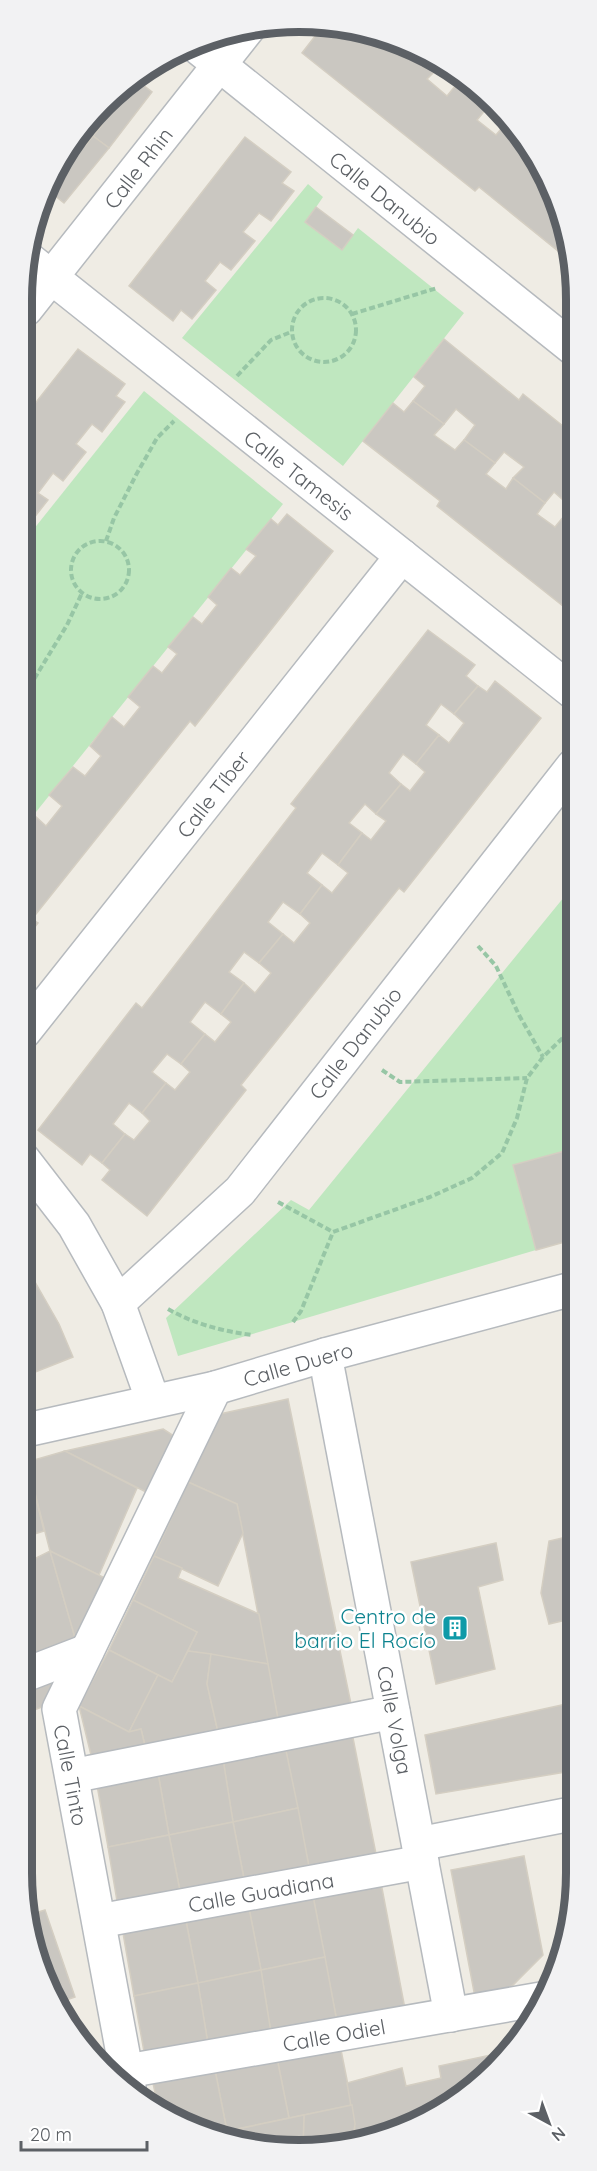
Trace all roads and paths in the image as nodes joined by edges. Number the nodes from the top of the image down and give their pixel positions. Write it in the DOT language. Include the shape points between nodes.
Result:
graph roads {
  1 [pos="229,41"];
  2 [pos="208,56"];
  3 [pos="34,263"];
  4 [pos="480,274"];
  5 [pos="51,277"];
  6 [pos="32,301"];
  7 [pos="352,314"];
  8 [pos="291,333"];
  9 [pos="566,343"];
  10 [pos="206,400"];
  11 [pos="106,541"];
  12 [pos="402,556"];
  13 [pos="82,592"];
  14 [pos="32,682"];
  15 [pos="566,686"];
  16 [pos="566,775"];
  17 [pos="453,918"];
  18 [pos="32,1022"];
  19 [pos="566,1035"];
  20 [pos="351,1049"];
  21 [pos="543,1057"];
  22 [pos="527,1078"];
  23 [pos="32,1171"];
  24 [pos="249,1178"];
  25 [pos="333,1232"];
  26 [pos="144,1279"];
  27 [pos="566,1291"];
  28 [pos="118,1303"];
  29 [pos="284,1353"];
  30 [pos="326,1355"];
  31 [pos="215,1388"];
  32 [pos="153,1401"];
  33 [pos="32,1429"];
  34 [pos="87,1651"];
  35 [pos="32,1673"];
  36 [pos="393,1712"];
  37 [pos="72,1776"];
  38 [pos="566,1815"];
  39 [pos="421,1853"];
  40 [pos="99,1921"];
  41 [pos="533,2000"];
  42 [pos="452,2015"];
  43 [pos="128,2078"];
  1 -- 2 [label="street, Calle Rhin"];
  2 -- 4 [label="street, Calle Danubio"];
  2 -- 5 [label="street, Calle Rhin"];
  3 -- 5 [label="street, Calle Tamesis"];
  4 -- 7 [label="path"];
  4 -- 9 [label="street, Calle Danubio"];
  5 -- 6 [label="street, Calle Rhin"];
  5 -- 10 [label="street, Calle Tamesis"];
  7 -- 8 [label="path" via="336,300 315,299 297,312"];
  7 -- 8 [label="path" via="356,324 353,345 338,360 317,362 307,358"];
  8 -- 10 [label="path" via="271,340"];
  10 -- 11 [label="path" via="157,438 114,518"];
  10 -- 12 [label="street, Calle Tamesis"];
  11 -- 13 [label="path" via="87,543 74,558 71,576"];
  11 -- 13 [label="path" via="115,544 127,559 124,586 100,599"];
  12 -- 15 [label="street, Calle Tamesis"];
  12 -- 18 [label="street, Calle Tíber"];
  13 -- 14 [label="path"];
  16 -- 17 [label="street, Calle Danubio"];
  17 -- 20 [label="street, Calle Danubio"];
  17 -- 21 [label="path" via="496,966"];
  19 -- 21 [label="path"];
  20 -- 22 [label="path" via="400,1082"];
  20 -- 24 [label="street, Calle Danubio"];
  21 -- 22 [label="path"];
  22 -- 25 [label="path" via="517,1118 502,1153 472,1178"];
  23 -- 28 [label="street" via="74,1225"];
  24 -- 25 [label="path" via="276,1200"];
  24 -- 26 [label="street, Calle Danubio" via="240,1191"];
  25 -- 29 [label="path"];
  26 -- 28 [label="street, Calle Danubio"];
  26 -- 29 [label="path" via="166,1308 188,1320 249,1335"];
  27 -- 30 [label="street, Calle Duero"];
  28 -- 32 [label="street"];
  29 -- 30 [label="street, Calle Duero"];
  29 -- 31 [label="street, Calle Duero"];
  30 -- 36 [label="street, Calle Volga"];
  31 -- 32 [label="street, Calle Duero"];
  31 -- 34 [label="street, Calle Tinto"];
  32 -- 33 [label="street, Calle Duero"];
  34 -- 35 [label="street"];
  34 -- 37 [label="street, Calle Tinto" via="59,1709"];
  36 -- 37 [label="street"];
  36 -- 39 [label="street, Calle Volga"];
  37 -- 40 [label="street, Calle Tinto"];
  38 -- 39 [label="street, Calle Guadiana"];
  39 -- 40 [label="street, Calle Guadiana"];
  39 -- 42 [label="street, Calle Volga"];
  40 -- 43 [label="street, Calle Tinto"];
  41 -- 42 [label="street, Calle Odiel"];
  42 -- 43 [label="street, Calle Odiel"];
}
